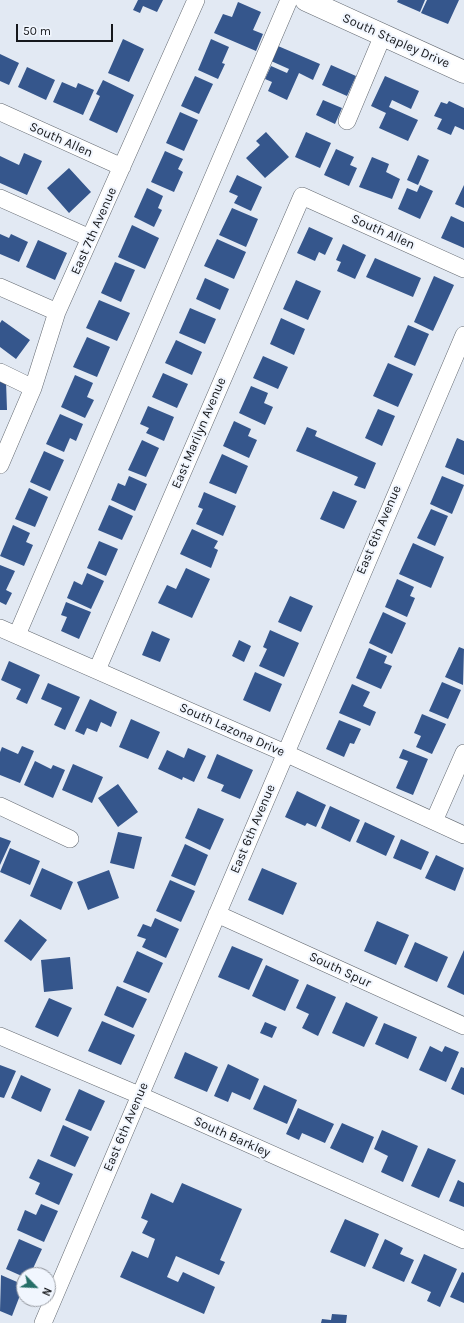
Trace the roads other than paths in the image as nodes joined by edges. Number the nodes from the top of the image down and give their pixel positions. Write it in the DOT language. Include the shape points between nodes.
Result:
graph roads {
  1 [pos="196,0"];
  2 [pos="289,0"];
  3 [pos="306,0"];
  4 [pos="383,35"];
  5 [pos="464,72"];
  6 [pos="0,112"];
  7 [pos="347,121"];
  8 [pos="122,167"];
  9 [pos="302,196"];
  10 [pos="0,198"];
  11 [pos="90,238"];
  12 [pos="464,269"];
  13 [pos="0,287"];
  14 [pos="57,312"];
  15 [pos="464,334"];
  16 [pos="0,372"];
  17 [pos="33,388"];
  18 [pos="1,462"];
  19 [pos="0,628"];
  20 [pos="16,635"];
  21 [pos="97,670"];
  22 [pos="285,753"];
  23 [pos="464,753"];
  24 [pos="0,806"];
  25 [pos="434,821"];
  26 [pos="464,835"];
  27 [pos="70,839"];
  28 [pos="217,914"];
  29 [pos="464,1026"];
  30 [pos="0,1036"];
  31 [pos="139,1096"];
  32 [pos="464,1240"];
  33 [pos="46,1322"];
  1 -- 8 [label="street, East 7th Avenue"];
  2 -- 20 [label="street"];
  3 -- 4 [label="main road, South Stapley Drive"];
  4 -- 5 [label="main road, South Stapley Drive"];
  4 -- 7 [label="street"];
  6 -- 8 [label="street, South Allen"];
  8 -- 11 [label="street, East 7th Avenue"];
  9 -- 12 [label="street, South Allen"];
  9 -- 21 [label="street, East Marilyn Avenue"];
  10 -- 11 [label="street"];
  11 -- 14 [label="street, East 7th Avenue"];
  13 -- 14 [label="street"];
  14 -- 17 [label="street, East 7th Avenue"];
  15 -- 22 [label="street, East 6th Avenue"];
  16 -- 17 [label="street"];
  17 -- 18 [label="street, East 7th Avenue"];
  19 -- 20 [label="street, South Lazona Drive"];
  20 -- 21 [label="street, South Lazona Drive"];
  21 -- 22 [label="street, South Lazona Drive"];
  22 -- 25 [label="street, South Lazona Drive"];
  22 -- 28 [label="street, East 6th Avenue"];
  23 -- 25 [label="street"];
  24 -- 27 [label="street"];
  25 -- 26 [label="street, South Lazona Drive"];
  28 -- 29 [label="street, South Spur"];
  28 -- 31 [label="street, East 6th Avenue"];
  30 -- 31 [label="street, South Barkley"];
  31 -- 32 [label="street, South Barkley"];
  31 -- 33 [label="street, East 6th Avenue"];
}
